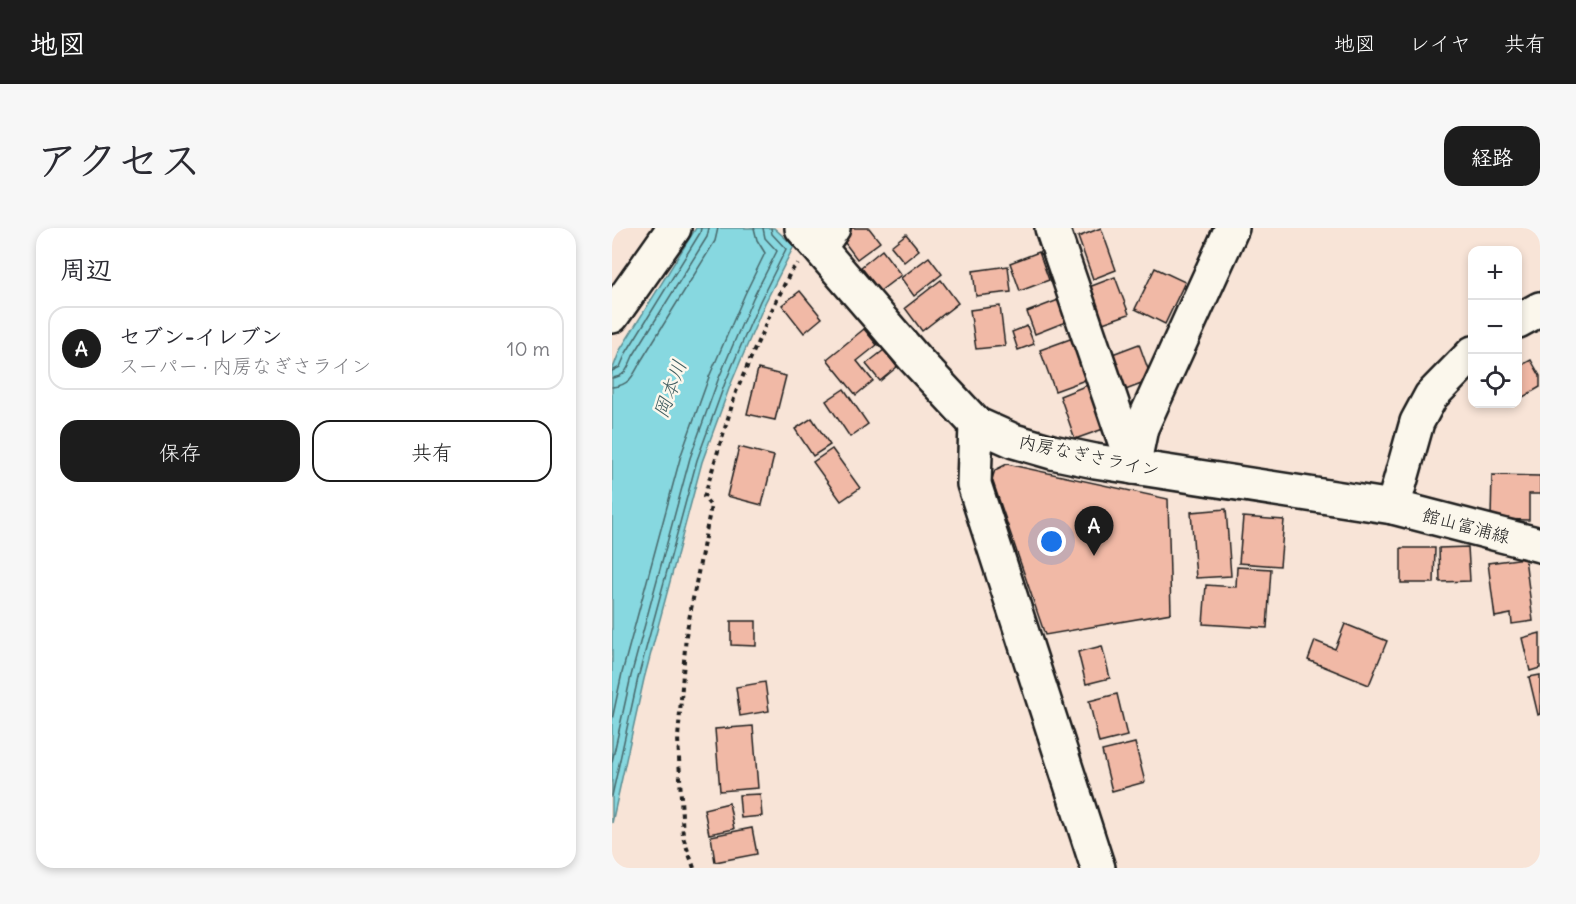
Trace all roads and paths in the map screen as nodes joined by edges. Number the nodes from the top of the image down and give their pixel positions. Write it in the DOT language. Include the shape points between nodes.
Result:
graph roads {
  1 [pos="674,228"];
  2 [pos="1052,228"];
  3 [pos="1232,228"];
  4 [pos="817,236"];
  5 [pos="1540,309"];
  6 [pos="612,316"];
  7 [pos="1522,319"];
  8 [pos="1472,354"];
  9 [pos="975,424"];
  10 [pos="1134,467"];
  11 [pos="1392,507"];
  12 [pos="1540,545"];
  13 [pos="694,868"];
  14 [pos="1098,868"];
  1 -- 6 [label="main road"];
  2 -- 10 [label="main road"];
  3 -- 10 [label="main road" via="1141,428"];
  4 -- 9 [label="main road, 内房なぎさライン" via="915,359"];
  4 -- 13 [label="path" via="805,258 791,271 736,392 704,497 711,506 686,635 678,738 683,837"];
  5 -- 7 [label="main road"];
  8 -- 11 [label="main road" via="1431,396 1417,422"];
  9 -- 10 [label="main road, 内房なぎさライン" via="1052,452"];
  9 -- 14 [label="main road" via="974,484"];
  10 -- 11 [label="main road, 内房なぎさライン"];
  11 -- 12 [label="main road, 館山富浦線"];
}
